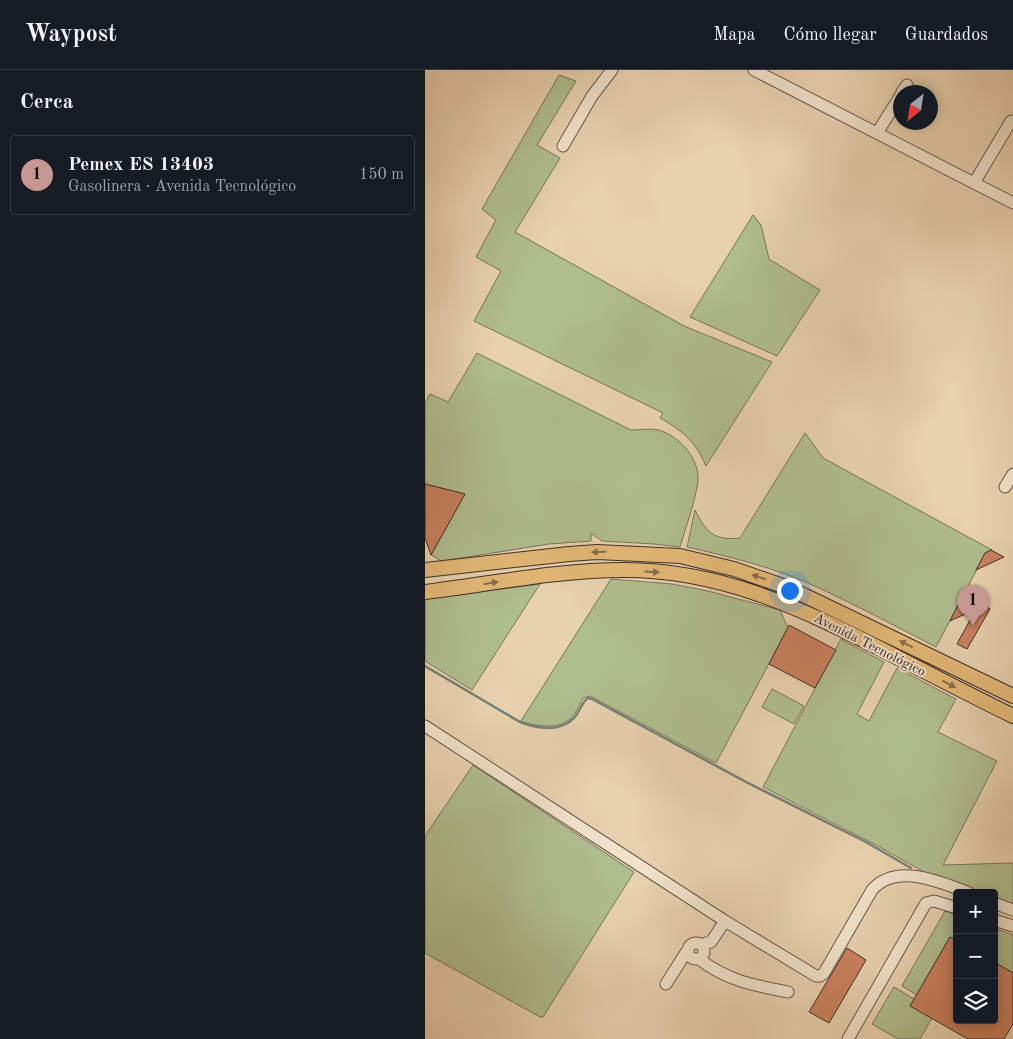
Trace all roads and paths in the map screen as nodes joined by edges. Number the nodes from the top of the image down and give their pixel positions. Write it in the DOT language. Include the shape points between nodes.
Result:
graph roads {
  1 [pos="612,70"];
  2 [pos="754,70"];
  3 [pos="893,107"];
  4 [pos="1011,121"];
  5 [pos="877,133"];
  6 [pos="563,146"];
  7 [pos="974,183"];
  8 [pos="1013,203"];
  9 [pos="1013,474"];
  10 [pos="1005,487"];
  11 [pos="425,569"];
  12 [pos="462,588"];
  13 [pos="425,592"];
  14 [pos="1013,696"];
  15 [pos="1013,716"];
  16 [pos="425,726"];
  17 [pos="959,889"];
  18 [pos="998,904"];
  19 [pos="953,907"];
  20 [pos="1013,910"];
  21 [pos="721,919"];
  22 [pos="998,921"];
  23 [pos="1013,926"];
  24 [pos="705,945"];
  25 [pos="687,951"];
  26 [pos="699,959"];
  27 [pos="666,984"];
  28 [pos="788,992"];
  29 [pos="848,1039"];
  1 -- 6 [label="street" via="592,96"];
  2 -- 5 [label="street"];
  3 -- 5 [label="street"];
  4 -- 7 [label="street"];
  5 -- 7 [label="street"];
  7 -- 8 [label="street"];
  9 -- 10 [label="street"];
  11 -- 12 [label="main road" via="441,582"];
  14 -- 11 [label="main road, Avenida Tecnológico, one-way" via="814,598 734,569 680,556 578,553"];
  12 -- 13 [label="main road, Avenida Tecnológico"];
  12 -- 15 [label="main road, Avenida Tecnológico, one-way" via="574,572 625,570 673,574 733,586 802,610"];
  16 -- 21 [label="street"];
  17 -- 21 [label="street" via="910,876 895,876 878,883 820,976"];
  18 -- 20 [label="street"];
  19 -- 29 [label="street" via="926,902"];
  21 -- 24 [label="street" via="711,942"];
  22 -- 23 [label="street"];
  24 -- 25 [label="street" via="692,944"];
  24 -- 26 [label="street"];
  25 -- 26 [label="street" via="689,957"];
  25 -- 27 [label="street"];
  26 -- 28 [label="street" via="738,981"];
}
